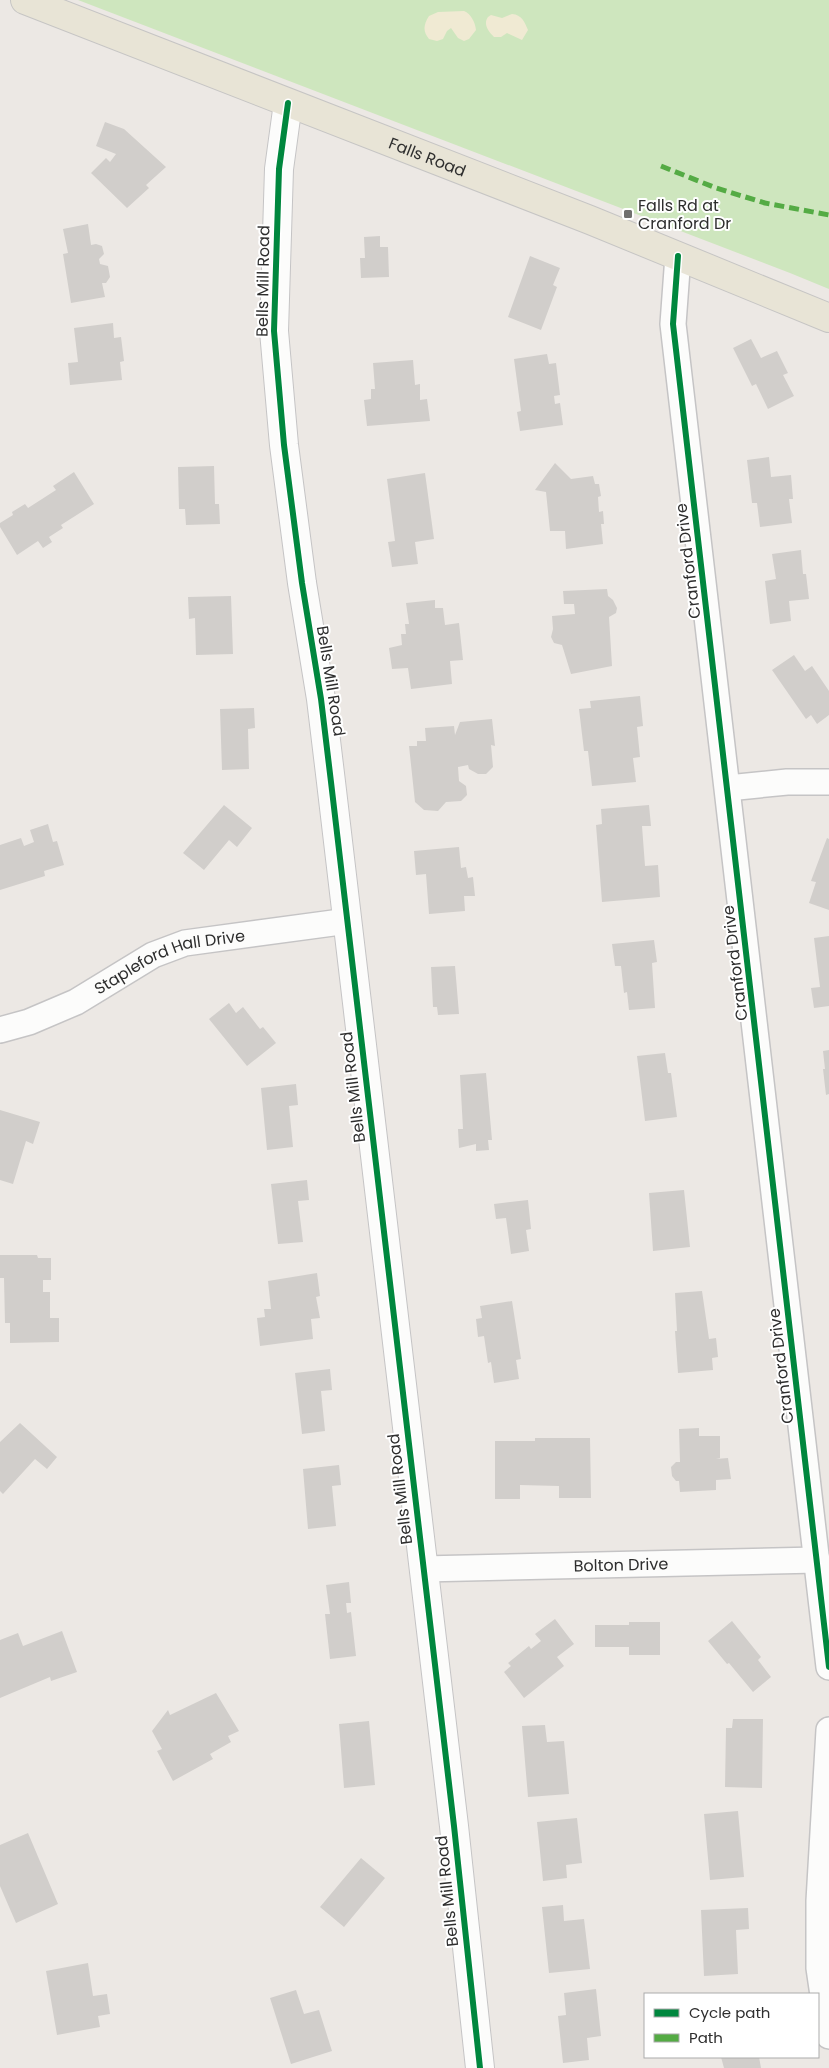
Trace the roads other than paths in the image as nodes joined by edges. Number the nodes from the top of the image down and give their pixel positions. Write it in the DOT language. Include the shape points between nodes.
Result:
graph roads {
  1 [pos="25,0"];
  2 [pos="288,103"];
  3 [pos="678,256"];
  4 [pos="829,318"];
  5 [pos="829,782"];
  6 [pos="728,788"];
  7 [pos="348,921"];
  8 [pos="0,1030"];
  9 [pos="817,1560"];
  10 [pos="423,1569"];
  11 [pos="829,1667"];
  12 [pos="829,1730"];
  13 [pos="829,2036"];
  14 [pos="480,2068"];
  1 -- 2 [label="main road, Falls Road"];
  2 -- 3 [label="main road, Falls Road"];
  2 -- 7 [label="street, Bells Mill Road" via="279,169 274,332 284,445 322,708"];
  3 -- 4 [label="main road, Falls Road"];
  3 -- 6 [label="street, Cranford Drive" via="674,324"];
  5 -- 6 [label="street"];
  6 -- 9 [label="street, Cranford Drive"];
  7 -- 8 [label="street, Stapleford Hall Drive" via="186,943 153,955 76,1002 29,1022"];
  7 -- 10 [label="street, Bells Mill Road"];
  9 -- 10 [label="street, Bolton Drive"];
  9 -- 11 [label="street, Cranford Drive"];
  10 -- 14 [label="street, Bells Mill Road"];
  12 -- 13 [label="street" via="819,1901 819,1968"];
}
